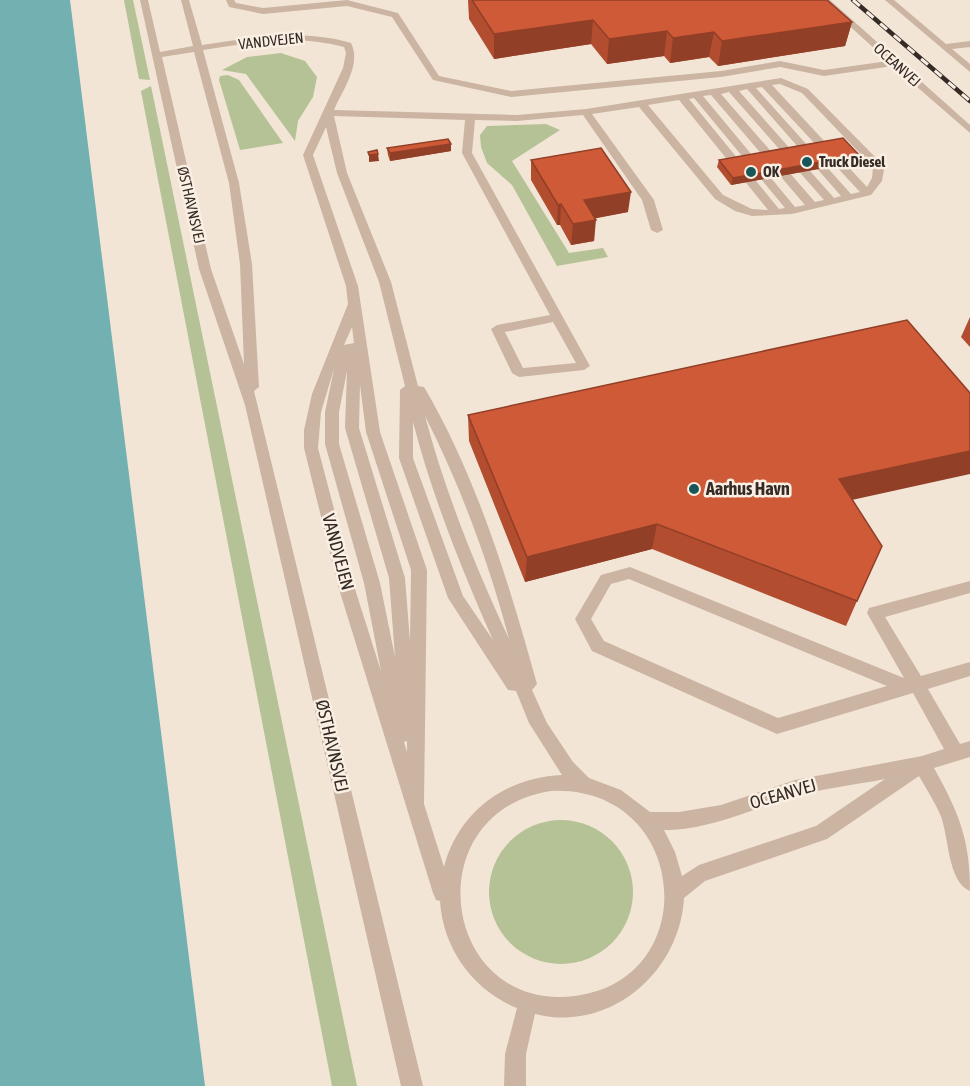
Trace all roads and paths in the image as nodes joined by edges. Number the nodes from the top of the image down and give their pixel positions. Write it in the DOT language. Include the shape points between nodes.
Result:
graph roads {
  1 [pos="144,0"];
  2 [pos="185,0"];
  3 [pos="230,0"];
  4 [pos="825,0"];
  5 [pos="889,0"];
  6 [pos="970,44"];
  7 [pos="945,47"];
  8 [pos="199,49"];
  9 [pos="156,55"];
  10 [pos="895,63"];
  11 [pos="970,69"];
  12 [pos="765,84"];
  13 [pos="749,86"];
  14 [pos="732,89"];
  15 [pos="714,92"];
  16 [pos="697,95"];
  17 [pos="682,97"];
  18 [pos="642,104"];
  19 [pos="586,112"];
  20 [pos="328,113"];
  21 [pos="470,118"];
  22 [pos="970,130"];
  23 [pos="867,193"];
  24 [pos="848,197"];
  25 [pos="831,201"];
  26 [pos="811,205"];
  27 [pos="791,208"];
  28 [pos="775,212"];
  29 [pos="657,230"];
  30 [pos="356,302"];
  31 [pos="557,317"];
  32 [pos="407,366"];
  33 [pos="252,405"];
  34 [pos="970,587"];
  35 [pos="970,669"];
  36 [pos="912,685"];
  37 [pos="540,725"];
  38 [pos="963,751"];
  39 [pos="922,764"];
  40 [pos="585,786"];
  41 [pos="415,803"];
  42 [pos="644,821"];
  43 [pos="970,882"];
  44 [pos="675,893"];
  45 [pos="451,915"];
  46 [pos="529,1001"];
  47 [pos="412,1086"];
  48 [pos="515,1086"];
  1 -- 9 [label="street, ØSTHAVNSVEJ"];
  2 -- 8 [label="street, ØSTHAVNSVEJ"];
  3 -- 10 [label="street" via="232,5 263,11 347,3 395,15 436,78 512,94 721,74 780,64 824,73"];
  4 -- 10 [label="street, OCEANVEJ"];
  5 -- 7 [label="street"];
  6 -- 7 [label="street"];
  7 -- 11 [label="street"];
  8 -- 9 [label="street, VANDVEJEN"];
  8 -- 20 [label="street, VANDVEJEN" via="302,36 348,45 350,60"];
  8 -- 33 [label="street, ØSTHAVNSVEJ" via="234,183 246,264"];
  9 -- 33 [label="street, ØSTHAVNSVEJ" via="205,269"];
  10 -- 22 [label="street, OCEANVEJ"];
  12 -- 13 [label="street"];
  12 -- 23 [label="street"];
  12 -- 23 [label="street" via="781,81 805,91 878,166 880,174"];
  13 -- 14 [label="street"];
  13 -- 24 [label="street"];
  14 -- 15 [label="street"];
  14 -- 25 [label="street"];
  15 -- 16 [label="street"];
  15 -- 26 [label="street"];
  16 -- 17 [label="street"];
  16 -- 27 [label="street"];
  17 -- 18 [label="street"];
  17 -- 28 [label="street"];
  18 -- 19 [label="street"];
  18 -- 28 [label="street" via="719,197 736,208 755,213"];
  19 -- 21 [label="street"];
  19 -- 29 [label="street" via="648,200"];
  20 -- 21 [label="street"];
  20 -- 30 [label="street, VANDVEJEN" via="308,155"];
  20 -- 32 [label="street" via="342,173 385,282"];
  21 -- 31 [label="street" via="467,153"];
  23 -- 24 [label="street"];
  24 -- 25 [label="street"];
  25 -- 26 [label="street"];
  26 -- 27 [label="street"];
  27 -- 28 [label="street"];
  30 -- 41 [label="street, VANDVEJEN" via="352,428 397,578"];
  30 -- 41 [label="street, VANDVEJEN" via="373,432 418,570"];
  30 -- 41 [label="street, VANDVEJEN" via="332,412 332,444 372,583"];
  30 -- 41 [label="street, VANDVEJEN" via="315,407 311,448 347,589"];
  31 -- 31 [label="street" via="584,366 519,373 497,329"];
  32 -- 37 [label="street" via="428,453 468,562"];
  32 -- 37 [label="street" via="449,449 503,588"];
  32 -- 37 [label="street" via="406,458 456,598"];
  33 -- 47 [label="street, ØSTHAVNSVEJ"];
  34 -- 36 [label="street" via="875,613"];
  35 -- 36 [label="street"];
  36 -- 36 [label="street" via="777,726 598,646 583,619 606,579 630,573"];
  36 -- 38 [label="street"];
  37 -- 40 [label="street" via="567,768"];
  38 -- 39 [label="street, OCEANVEJ"];
  39 -- 42 [label="street, OCEANVEJ" via="795,788 721,813 679,821"];
  39 -- 43 [label="street" via="949,813 963,871"];
  39 -- 44 [label="street, OCEANVEJ" via="821,833 699,874"];
  40 -- 42 [label="street" via="606,794"];
  40 -- 45 [label="street" via="548,783 513,791 482,811 459,840 448,876"];
  41 -- 45 [label="street, VANDVEJEN"];
  42 -- 44 [label="street" via="670,867"];
  44 -- 46 [label="street" via="673,922 663,950 645,975 621,993 592,1004 561,1007"];
  45 -- 46 [label="street" via="460,942 478,967 501,987"];
  46 -- 48 [label="street" via="518,1035"];
}
